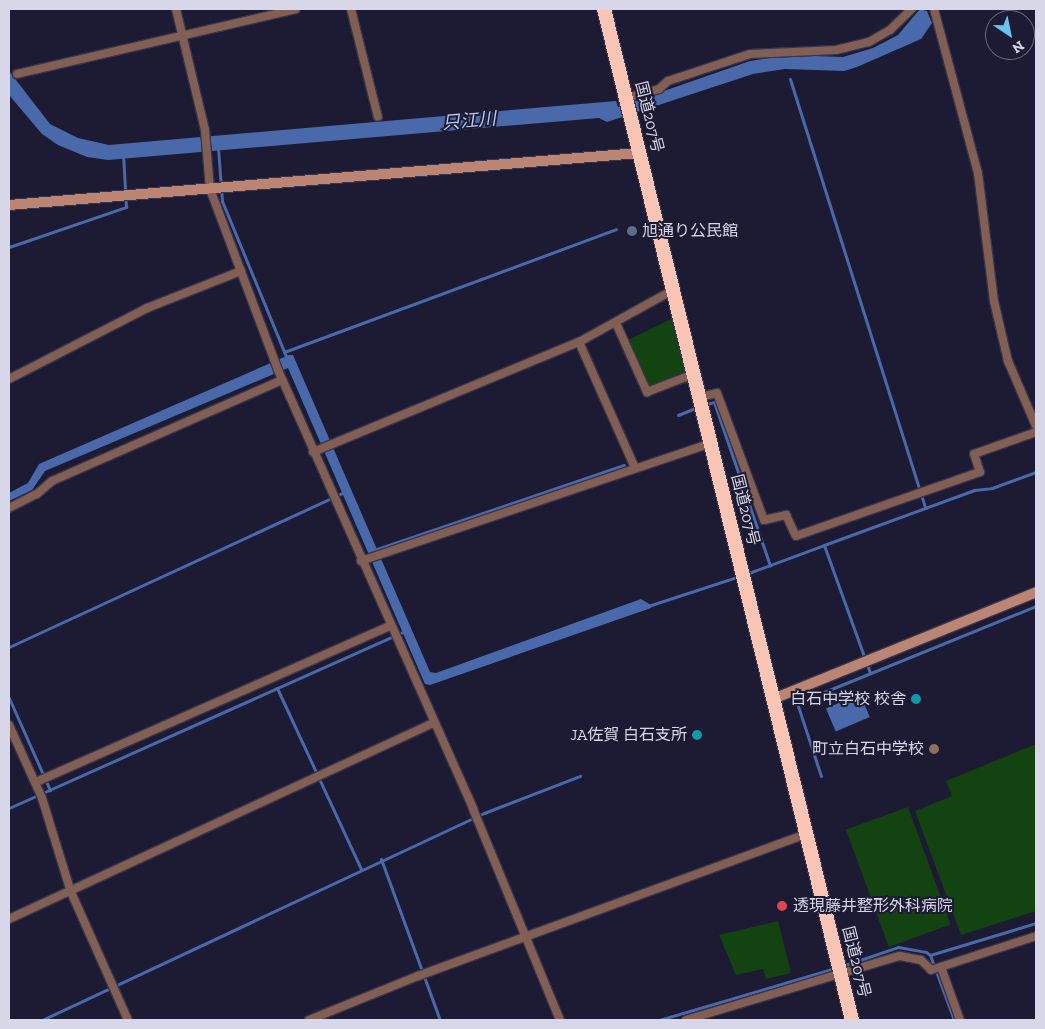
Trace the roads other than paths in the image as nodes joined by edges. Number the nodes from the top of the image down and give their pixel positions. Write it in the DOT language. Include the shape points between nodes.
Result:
graph roads {
  1 [pos="176,9"];
  2 [pos="296,9"];
  3 [pos="351,9"];
  4 [pos="604,9"];
  5 [pos="912,9"];
  6 [pos="935,12"];
  7 [pos="183,35"];
  8 [pos="17,74"];
  9 [pos="626,98"];
  10 [pos="378,117"];
  11 [pos="640,153"];
  12 [pos="218,189"];
  13 [pos="9,205"];
  14 [pos="241,271"];
  15 [pos="673,290"];
  16 [pos="616,323"];
  17 [pos="579,342"];
  18 [pos="694,374"];
  19 [pos="9,379"];
  20 [pos="282,380"];
  21 [pos="701,402"];
  22 [pos="1036,426"];
  23 [pos="1036,432"];
  24 [pos="711,442"];
  25 [pos="313,452"];
  26 [pos="634,468"];
  27 [pos="9,508"];
  28 [pos="364,560"];
  29 [pos="1036,592"];
  30 [pos="392,632"];
  31 [pos="773,698"];
  32 [pos="433,723"];
  33 [pos="9,724"];
  34 [pos="12,738"];
  35 [pos="42,780"];
  36 [pos="806,834"];
  37 [pos="71,892"];
  38 [pos="9,919"];
  39 [pos="1036,936"];
  40 [pos="525,937"];
  41 [pos="937,968"];
  42 [pos="840,970"];
  43 [pos="128,1020"];
  44 [pos="309,1020"];
  45 [pos="560,1020"];
  46 [pos="686,1020"];
  47 [pos="852,1020"];
  48 [pos="960,1020"];
  1 -- 7 [label="street"];
  2 -- 7 [label="street"];
  3 -- 10 [label="street"];
  4 -- 9 [label="highway, 国道207号"];
  5 -- 9 [label="street" via="890,30 869,42 836,50 750,54 668,81 659,89"];
  6 -- 22 [label="street" via="978,173 994,301 1006,352"];
  7 -- 8 [label="street"];
  7 -- 12 [label="street"];
  9 -- 11 [label="highway, 国道207号"];
  11 -- 12 [label="street"];
  11 -- 15 [label="highway, 国道207号"];
  12 -- 13 [label="street"];
  12 -- 14 [label="street"];
  14 -- 19 [label="street" via="147,308"];
  14 -- 20 [label="street"];
  15 -- 16 [label="street"];
  15 -- 18 [label="highway, 国道207号"];
  16 -- 17 [label="street"];
  16 -- 18 [label="street" via="647,392"];
  17 -- 25 [label="street"];
  17 -- 26 [label="street"];
  18 -- 21 [label="highway, 国道207号"];
  20 -- 25 [label="street"];
  20 -- 27 [label="street" via="52,481 37,494"];
  21 -- 23 [label="street" via="717,393 764,520 786,515 796,536 980,472 974,454"];
  21 -- 24 [label="highway, 国道207号"];
  24 -- 26 [label="street"];
  24 -- 31 [label="highway, 国道207号"];
  25 -- 28 [label="street"];
  26 -- 28 [label="street"];
  28 -- 30 [label="street"];
  29 -- 31 [label="street"];
  30 -- 32 [label="street"];
  30 -- 35 [label="street"];
  31 -- 36 [label="highway, 国道207号"];
  32 -- 37 [label="street"];
  32 -- 40 [label="street" via="476,816"];
  33 -- 34 [label="street"];
  34 -- 35 [label="street"];
  35 -- 37 [label="street" via="40,794"];
  36 -- 40 [label="street"];
  36 -- 42 [label="highway, 国道207号"];
  37 -- 38 [label="street"];
  37 -- 43 [label="street"];
  39 -- 41 [label="street"];
  40 -- 44 [label="street"];
  40 -- 45 [label="street"];
  41 -- 42 [label="street" via="921,960 900,956"];
  41 -- 48 [label="street"];
  42 -- 46 [label="street"];
  42 -- 47 [label="highway, 国道207号"];
}
